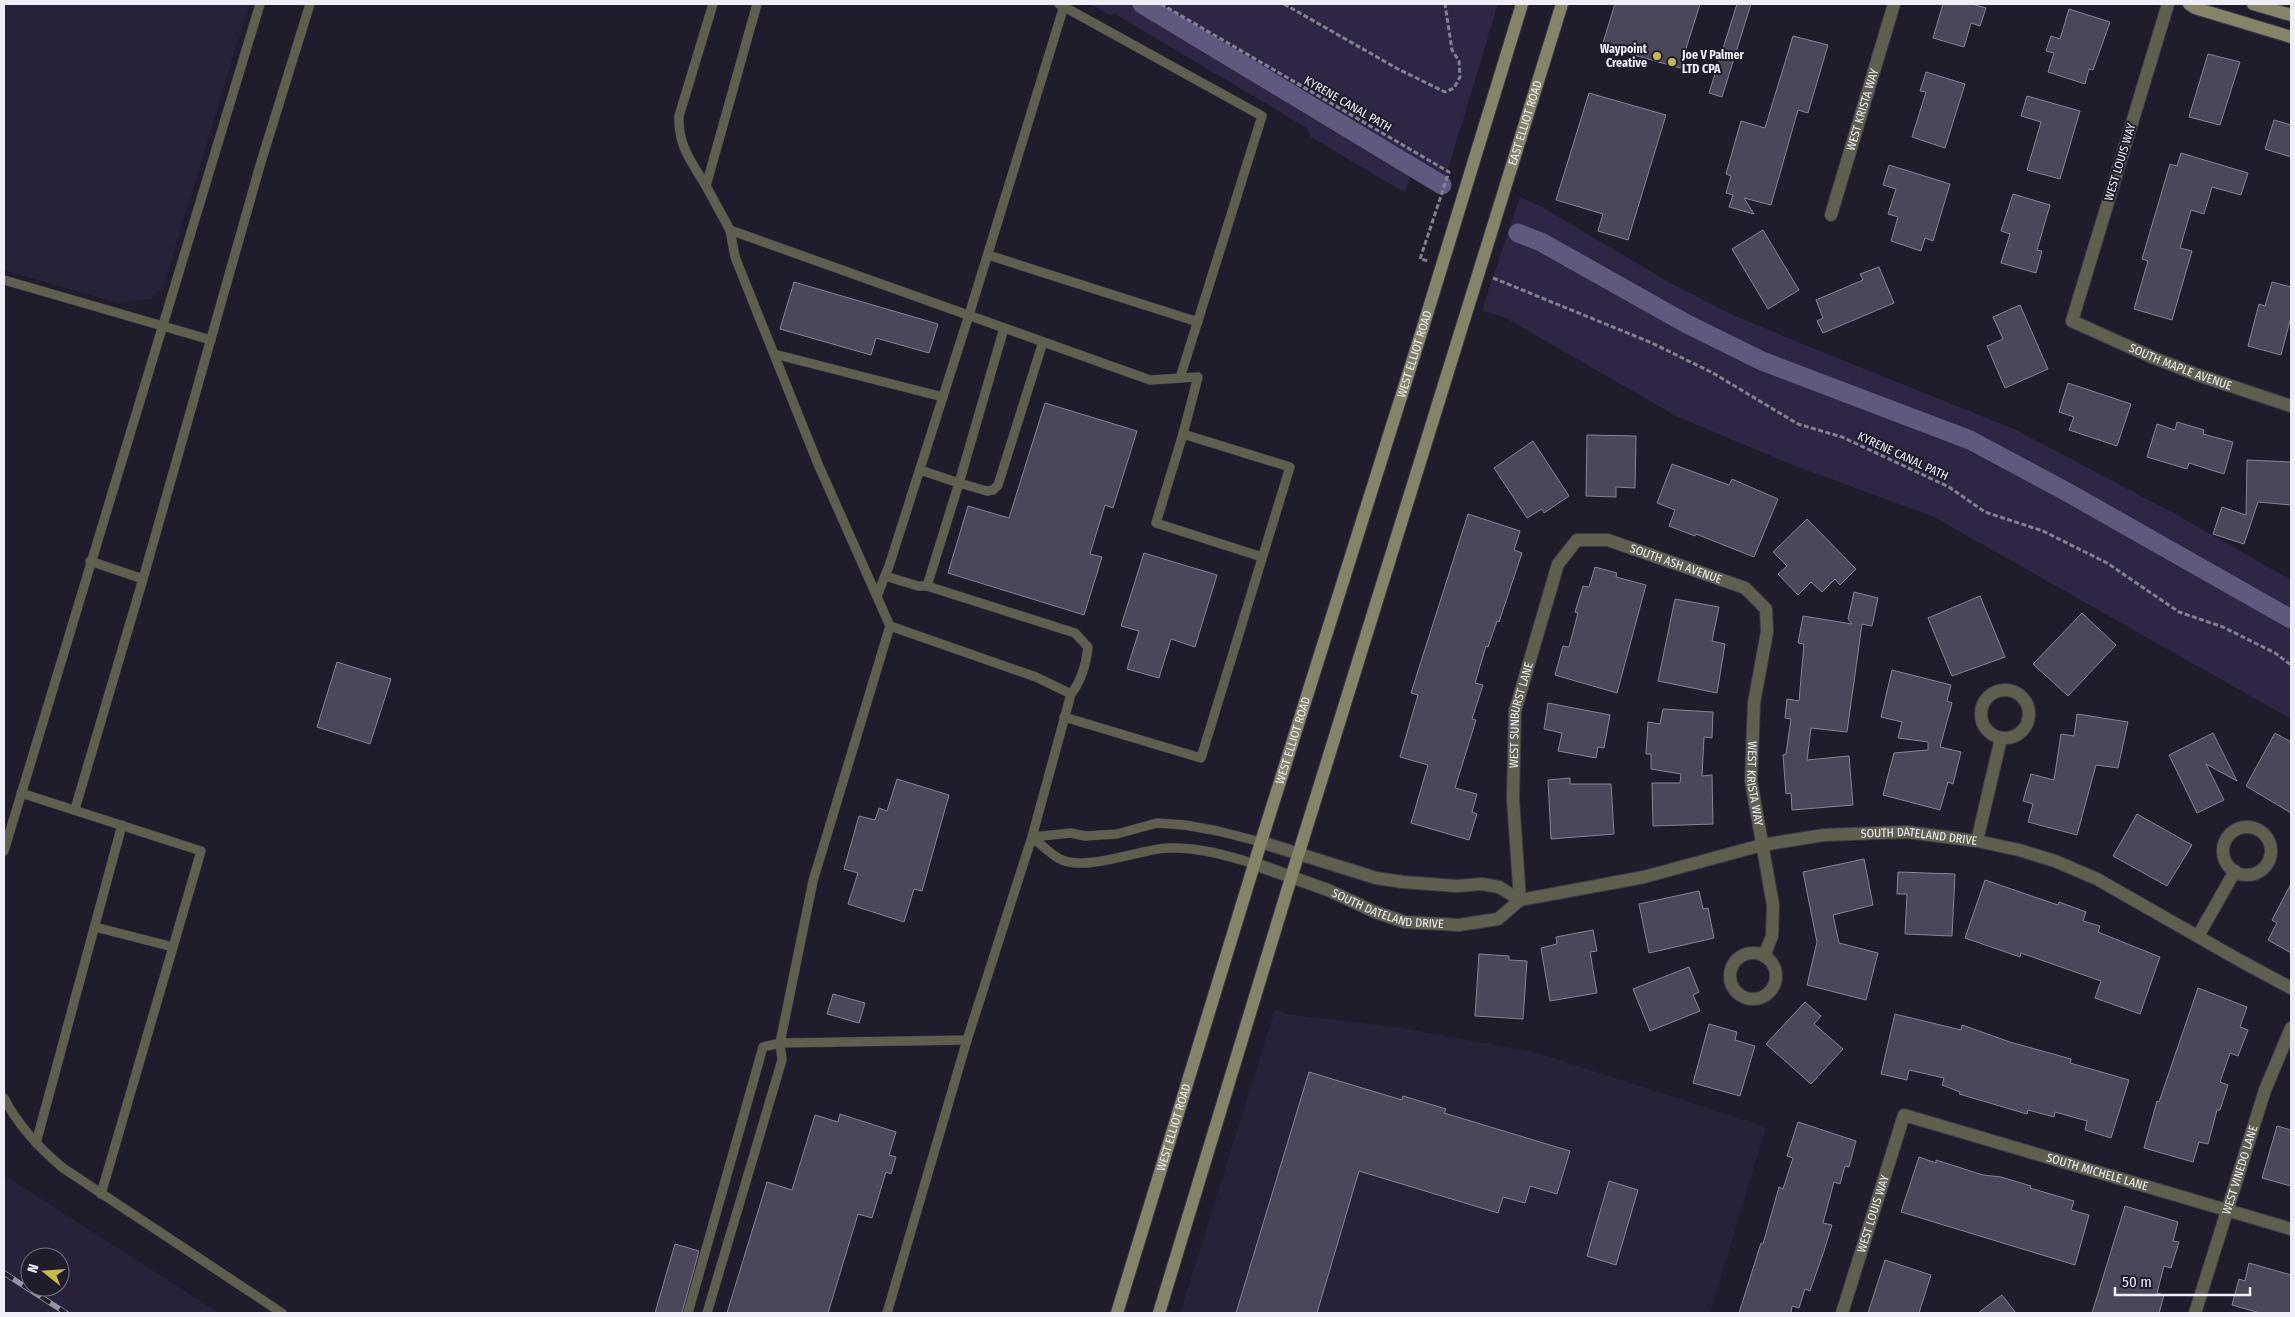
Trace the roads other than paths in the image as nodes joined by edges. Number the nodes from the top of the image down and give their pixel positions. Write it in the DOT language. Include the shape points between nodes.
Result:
graph roads {
  1 [pos="260,4"];
  2 [pos="310,4"];
  3 [pos="712,4"];
  4 [pos="757,4"];
  5 [pos="1522,4"];
  6 [pos="1562,4"];
  7 [pos="1894,4"];
  8 [pos="2168,4"];
  9 [pos="2189,4"];
  10 [pos="2253,4"];
  11 [pos="1061,5"];
  12 [pos="2291,15"];
  13 [pos="2291,37"];
  14 [pos="706,186"];
  15 [pos="1831,215"];
  16 [pos="730,230"];
  17 [pos="988,255"];
  18 [pos="4,280"];
  19 [pos="969,316"];
  20 [pos="2072,321"];
  21 [pos="1198,322"];
  22 [pos="162,326"];
  23 [pos="1004,328"];
  24 [pos="211,340"];
  25 [pos="1043,342"];
  26 [pos="774,354"];
  27 [pos="1180,378"];
  28 [pos="943,397"];
  29 [pos="2291,406"];
  30 [pos="1183,434"];
  31 [pos="920,470"];
  32 [pos="959,483"];
  33 [pos="1577,540"];
  34 [pos="1262,557"];
  35 [pos="90,562"];
  36 [pos="886,576"];
  37 [pos="144,578"];
  38 [pos="927,586"];
  39 [pos="877,596"];
  40 [pos="1766,609"];
  41 [pos="890,626"];
  42 [pos="1070,694"];
  43 [pos="1064,717"];
  44 [pos="2001,738"];
  45 [pos="21,793"];
  46 [pos="75,809"];
  47 [pos="122,825"];
  48 [pos="1032,837"];
  49 [pos="1260,842"];
  50 [pos="1976,842"];
  51 [pos="1762,844"];
  52 [pos="4,851"];
  53 [pos="1298,855"];
  54 [pos="1254,864"];
  55 [pos="2235,872"];
  56 [pos="1290,878"];
  57 [pos="1520,900"];
  58 [pos="94,927"];
  59 [pos="2198,936"];
  60 [pos="173,947"];
  61 [pos="1764,956"];
  62 [pos="2291,988"];
  63 [pos="2291,1028"];
  64 [pos="967,1040"];
  65 [pos="780,1043"];
  66 [pos="4,1098"];
  67 [pos="1904,1115"];
  68 [pos="36,1143"];
  69 [pos="101,1194"];
  70 [pos="2226,1210"];
  71 [pos="2291,1229"];
  72 [pos="282,1313"];
  73 [pos="688,1313"];
  74 [pos="707,1313"];
  75 [pos="888,1313"];
  76 [pos="1117,1313"];
  77 [pos="1159,1313"];
  78 [pos="1842,1313"];
  79 [pos="2195,1313"];
  1 -- 22 [label="lane"];
  2 -- 24 [label="lane"];
  3 -- 14 [label="lane" via="679,116 678,133"];
  4 -- 14 [label="lane"];
  5 -- 49 [label="main road, WEST ELLIOT ROAD"];
  6 -- 53 [label="main road, EAST ELLIOT ROAD"];
  7 -- 15 [label="street, WEST KRISTA WAY"];
  8 -- 20 [label="street, WEST LOUIS WAY"];
  9 -- 13 [label="main road"];
  10 -- 12 [label="main road"];
  11 -- 17 [label="lane"];
  11 -- 21 [label="lane" via="1262,116"];
  14 -- 16 [label="lane"];
  16 -- 19 [label="lane"];
  16 -- 26 [label="lane" via="735,257"];
  17 -- 19 [label="lane"];
  17 -- 21 [label="lane"];
  18 -- 22 [label="lane"];
  19 -- 23 [label="lane"];
  19 -- 28 [label="lane"];
  20 -- 29 [label="street, SOUTH MAPLE AVENUE" via="2198,375"];
  21 -- 27 [label="lane"];
  22 -- 24 [label="lane"];
  22 -- 35 [label="lane"];
  23 -- 25 [label="lane"];
  23 -- 32 [label="lane"];
  24 -- 37 [label="lane"];
  25 -- 27 [label="lane" via="1150,380"];
  25 -- 32 [label="lane" via="998,485 987,491"];
  26 -- 28 [label="lane"];
  26 -- 39 [label="lane" via="818,464"];
  27 -- 30 [label="lane" via="1198,377"];
  28 -- 31 [label="lane"];
  30 -- 34 [label="lane" via="1156,524"];
  30 -- 34 [label="lane" via="1290,467"];
  31 -- 32 [label="lane"];
  31 -- 36 [label="lane"];
  32 -- 38 [label="lane"];
  33 -- 40 [label="street, SOUTH ASH AVENUE" via="1608,540 1746,588"];
  33 -- 57 [label="street, WEST SUNBURST LANE" via="1558,564 1515,711 1513,799"];
  34 -- 43 [label="lane" via="1201,758"];
  35 -- 37 [label="lane"];
  35 -- 45 [label="lane"];
  36 -- 38 [label="lane"];
  36 -- 39 [label="lane"];
  37 -- 46 [label="lane"];
  38 -- 42 [label="lane" via="1082,638 1088,647 1086,662 1079,684"];
  39 -- 41 [label="lane"];
  40 -- 51 [label="street, WEST KRISTA WAY" via="1767,632 1754,703 1751,781"];
  41 -- 42 [label="lane" via="1036,677"];
  41 -- 65 [label="lane" via="813,881"];
  42 -- 43 [label="lane"];
  43 -- 48 [label="lane"];
  44 -- 50 [label="street"];
  45 -- 46 [label="lane"];
  45 -- 52 [label="lane"];
  46 -- 47 [label="lane"];
  47 -- 58 [label="lane"];
  47 -- 60 [label="lane" via="201,850"];
  48 -- 49 [label="lane" via="1071,833 1085,836 1117,834 1157,823 1218,831"];
  48 -- 54 [label="lane" via="1063,860 1101,862 1165,848 1186,848"];
  48 -- 64 [label="lane"];
  49 -- 53 [label="street, SOUTH DATELAND DRIVE"];
  49 -- 54 [label="main road, WEST ELLIOT ROAD"];
  50 -- 51 [label="street, SOUTH DATELAND DRIVE" via="1907,832 1861,832"];
  50 -- 59 [label="street, SOUTH DATELAND DRIVE" via="2055,861 2088,875"];
  51 -- 57 [label="street, SOUTH DATELAND DRIVE" via="1644,877"];
  51 -- 61 [label="street, WEST KRISTA WAY" via="1773,905 1772,936"];
  53 -- 56 [label="main road"];
  53 -- 57 [label="street, SOUTH DATELAND DRIVE" via="1376,878 1499,887"];
  54 -- 56 [label="street, SOUTH DATELAND DRIVE"];
  54 -- 76 [label="main road, WEST ELLIOT ROAD"];
  55 -- 59 [label="street"];
  56 -- 57 [label="street, SOUTH DATELAND DRIVE" via="1328,890 1375,912 1405,922 1429,925 1459,925 1498,919"];
  56 -- 77 [label="main road"];
  58 -- 60 [label="lane"];
  58 -- 68 [label="lane"];
  59 -- 62 [label="street, SOUTH DATELAND DRIVE"];
  60 -- 69 [label="lane"];
  63 -- 70 [label="street, WEST VINEDO LANE" via="2265,1090"];
  64 -- 65 [label="lane"];
  64 -- 75 [label="lane"];
  65 -- 73 [label="lane" via="763,1047"];
  65 -- 74 [label="lane" via="782,1060"];
  66 -- 68 [label="lane"];
  67 -- 70 [label="street, SOUTH MICHELE LANE"];
  67 -- 78 [label="street, WEST LOUIS WAY"];
  68 -- 69 [label="lane" via="63,1168"];
  69 -- 72 [label="lane"];
  70 -- 71 [label="street, SOUTH MICHELE LANE"];
  70 -- 79 [label="street, WEST VINEDO LANE"];
}
